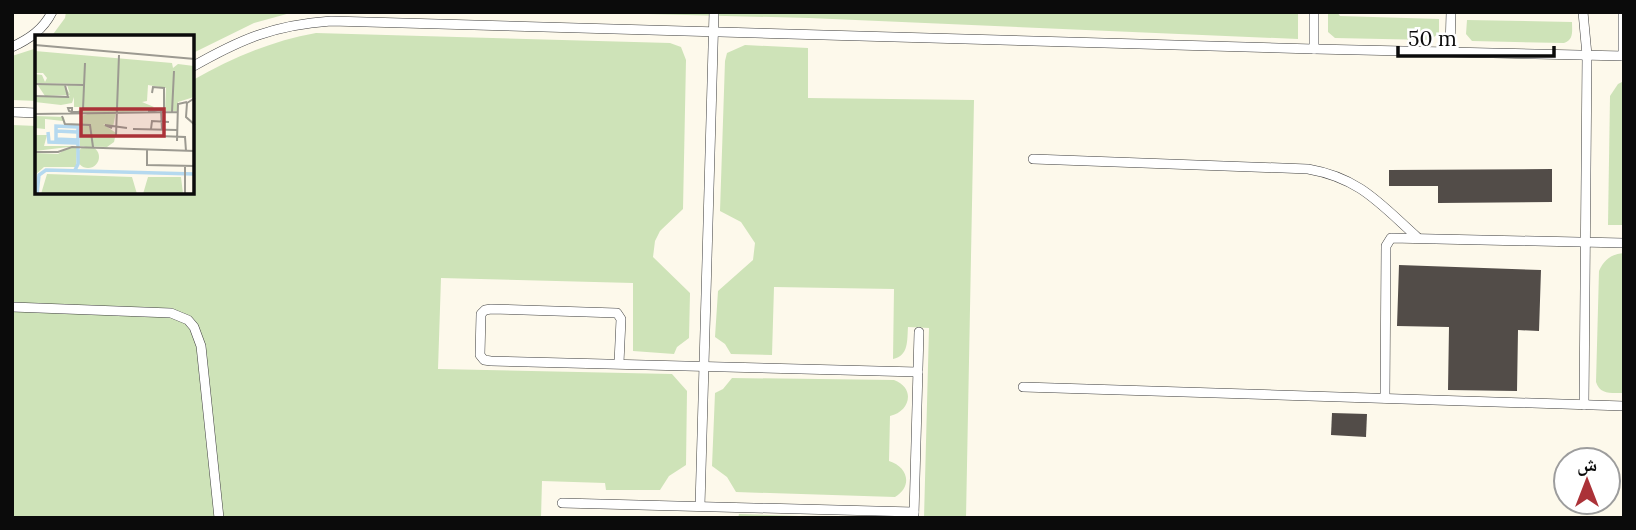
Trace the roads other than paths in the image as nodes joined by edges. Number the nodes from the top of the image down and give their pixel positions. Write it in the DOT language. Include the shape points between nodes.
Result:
graph roads {
  1 [pos="52,12"];
  2 [pos="714,12"];
  3 [pos="1314,12"];
  4 [pos="1451,12"];
  5 [pos="1583,12"];
  6 [pos="1623,12"];
  7 [pos="714,32"];
  8 [pos="12,47"];
  9 [pos="1314,49"];
  10 [pos="1450,51"];
  11 [pos="1587,55"];
  12 [pos="1624,56"];
  13 [pos="194,65"];
  14 [pos="12,112"];
  15 [pos="35,113"];
  16 [pos="1033,159"];
  17 [pos="1417,237"];
  18 [pos="1586,243"];
  19 [pos="1624,243"];
  20 [pos="12,307"];
  21 [pos="919,332"];
  22 [pos="619,363"];
  23 [pos="704,365"];
  24 [pos="918,372"];
  25 [pos="1023,387"];
  26 [pos="1385,398"];
  27 [pos="1584,405"];
  28 [pos="1624,406"];
  29 [pos="562,503"];
  30 [pos="700,506"];
  31 [pos="914,515"];
  32 [pos="219,518"];
  1 -- 8 [label="lane" via="31,38"];
  2 -- 7 [label="lane"];
  3 -- 9 [label="lane"];
  4 -- 10 [label="lane"];
  5 -- 11 [label="lane"];
  6 -- 12 [label="lane"];
  7 -- 9 [label="lane"];
  7 -- 13 [label="lane" via="331,21 289,25 248,37"];
  7 -- 23 [label="lane"];
  9 -- 10 [label="lane"];
  10 -- 11 [label="lane"];
  11 -- 12 [label="lane"];
  11 -- 18 [label="lane"];
  14 -- 15 [label="lane"];
  16 -- 17 [label="lane" via="1327,172 1363,188"];
  17 -- 18 [label="lane"];
  17 -- 26 [label="lane" via="1391,238 1386,246"];
  18 -- 19 [label="lane"];
  18 -- 27 [label="lane"];
  20 -- 32 [label="lane" via="162,311 188,320 201,346"];
  21 -- 24 [label="lane"];
  22 -- 22 [label="lane" via="621,319 617,313 491,309 481,314 480,355 484,360"];
  22 -- 23 [label="lane"];
  23 -- 24 [label="lane"];
  23 -- 30 [label="lane"];
  24 -- 31 [label="lane"];
  25 -- 26 [label="lane"];
  26 -- 27 [label="lane"];
  27 -- 28 [label="lane"];
  29 -- 30 [label="lane"];
  30 -- 31 [label="lane"];
}
